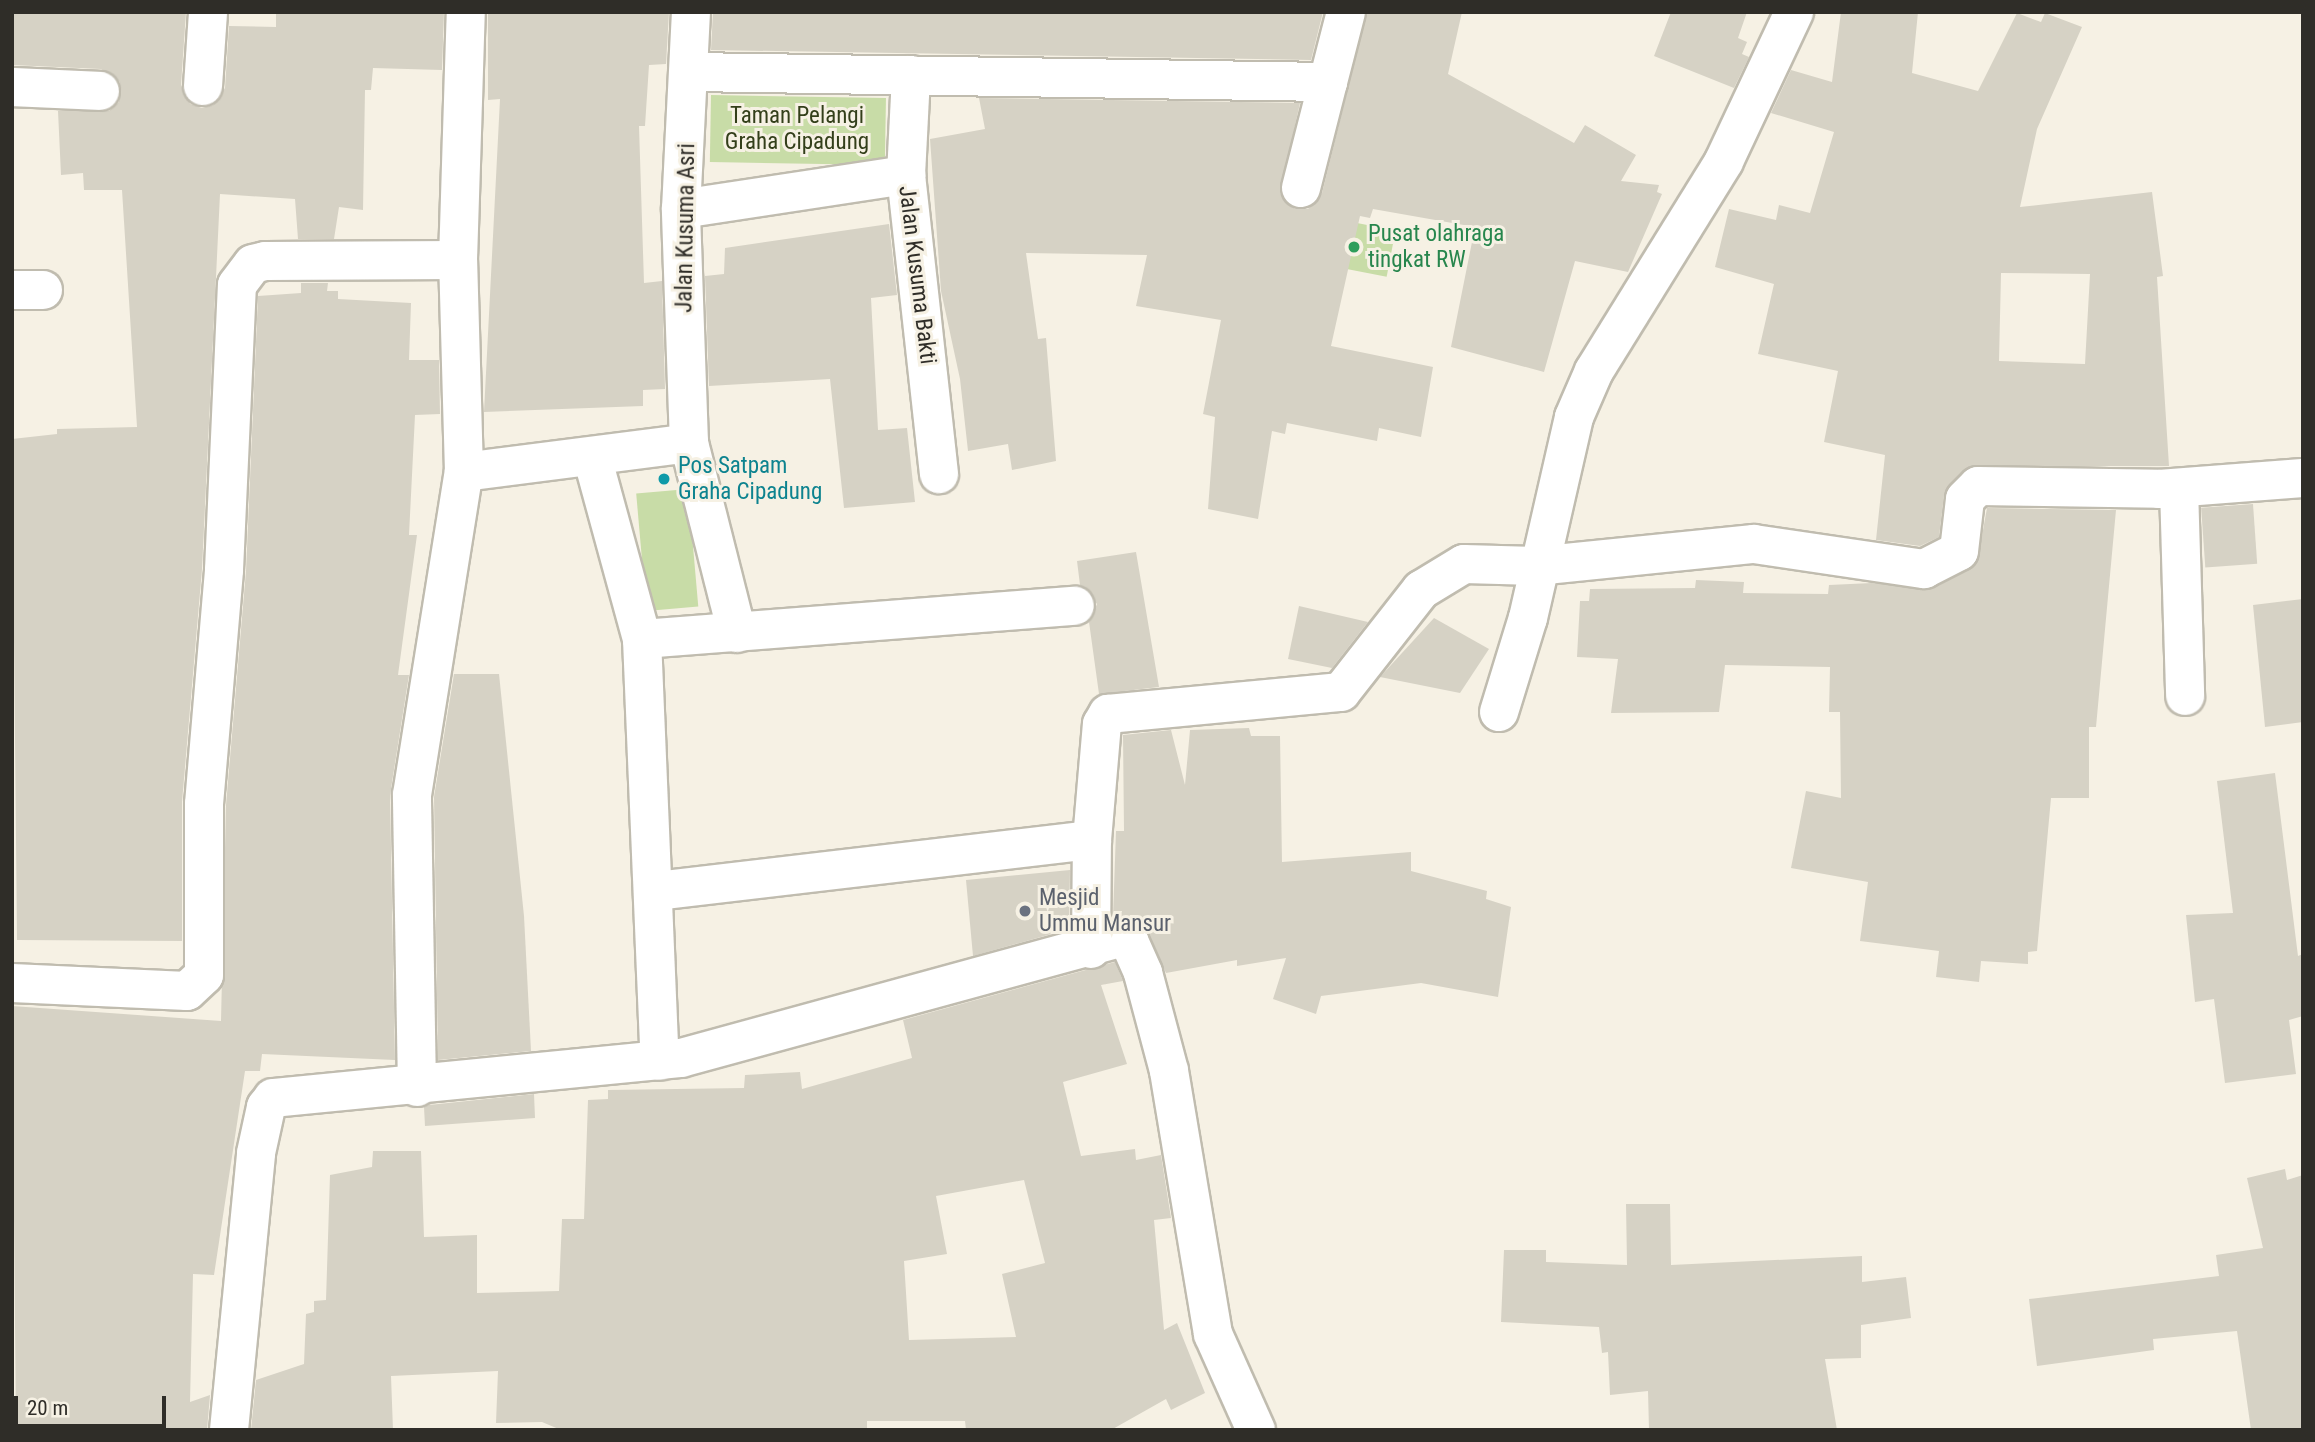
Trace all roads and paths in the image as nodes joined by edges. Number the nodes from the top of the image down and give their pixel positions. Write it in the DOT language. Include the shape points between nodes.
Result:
graph roads {
  1 [pos="208,12"];
  2 [pos="466,12"];
  3 [pos="691,12"];
  4 [pos="1346,12"];
  5 [pos="1794,12"];
  6 [pos="691,72"];
  7 [pos="911,75"];
  8 [pos="1328,82"];
  9 [pos="203,86"];
  10 [pos="12,87"];
  11 [pos="100,91"];
  12 [pos="906,175"];
  13 [pos="1301,188"];
  14 [pos="681,209"];
  15 [pos="458,260"];
  16 [pos="689,443"];
  17 [pos="593,460"];
  18 [pos="464,472"];
  19 [pos="939,474"];
  20 [pos="2303,478"];
  21 [pos="2179,488"];
  22 [pos="1536,566"];
  23 [pos="1075,606"];
  24 [pos="737,634"];
  25 [pos="642,639"];
  26 [pos="2185,696"];
  27 [pos="1499,712"];
  28 [pos="1092,840"];
  29 [pos="657,891"];
  30 [pos="1091,949"];
  31 [pos="12,984"];
  32 [pos="660,1061"];
  33 [pos="417,1087"];
  34 [pos="229,1430"];
  35 [pos="1256,1430"];
  1 -- 9 [label="street"];
  2 -- 15 [label="street"];
  3 -- 6 [label="street, Jalan Kusuma Asri"];
  4 -- 8 [label="street"];
  5 -- 22 [label="street" via="1724,161 1594,371 1574,417"];
  6 -- 7 [label="street"];
  6 -- 14 [label="street, Jalan Kusuma Asri"];
  7 -- 8 [label="street"];
  7 -- 12 [label="street"];
  8 -- 13 [label="street"];
  10 -- 11 [label="street"];
  12 -- 14 [label="street, Jalan Kusuma Bakti"];
  12 -- 19 [label="street, Jalan Kusuma Bakti"];
  14 -- 16 [label="street, Jalan Kusuma Asri"];
  15 -- 18 [label="street"];
  15 -- 31 [label="street" via="265,261 239,278 204,804 204,975 187,991"];
  16 -- 17 [label="street"];
  16 -- 24 [label="street, Jalan Kusuma Asri"];
  17 -- 18 [label="street"];
  17 -- 25 [label="street"];
  18 -- 33 [label="street" via="412,795"];
  20 -- 21 [label="street"];
  21 -- 22 [label="street" via="1978,486 1965,499 1959,551 1924,569 1754,544"];
  21 -- 26 [label="street"];
  22 -- 27 [label="street" via="1528,618"];
  22 -- 28 [label="street" via="1464,564 1439,575 1402,612 1351,683 1335,694 1108,714 1102,724"];
  23 -- 24 [label="street"];
  24 -- 25 [label="street"];
  25 -- 29 [label="street"];
  28 -- 29 [label="street"];
  28 -- 30 [label="street"];
  29 -- 32 [label="street"];
  30 -- 32 [label="street"];
  30 -- 35 [label="street" via="1124,939 1143,973 1192,1181 1213,1334"];
  32 -- 33 [label="street"];
  33 -- 34 [label="street" via="281,1096 265,1107 232,1361"];
}
